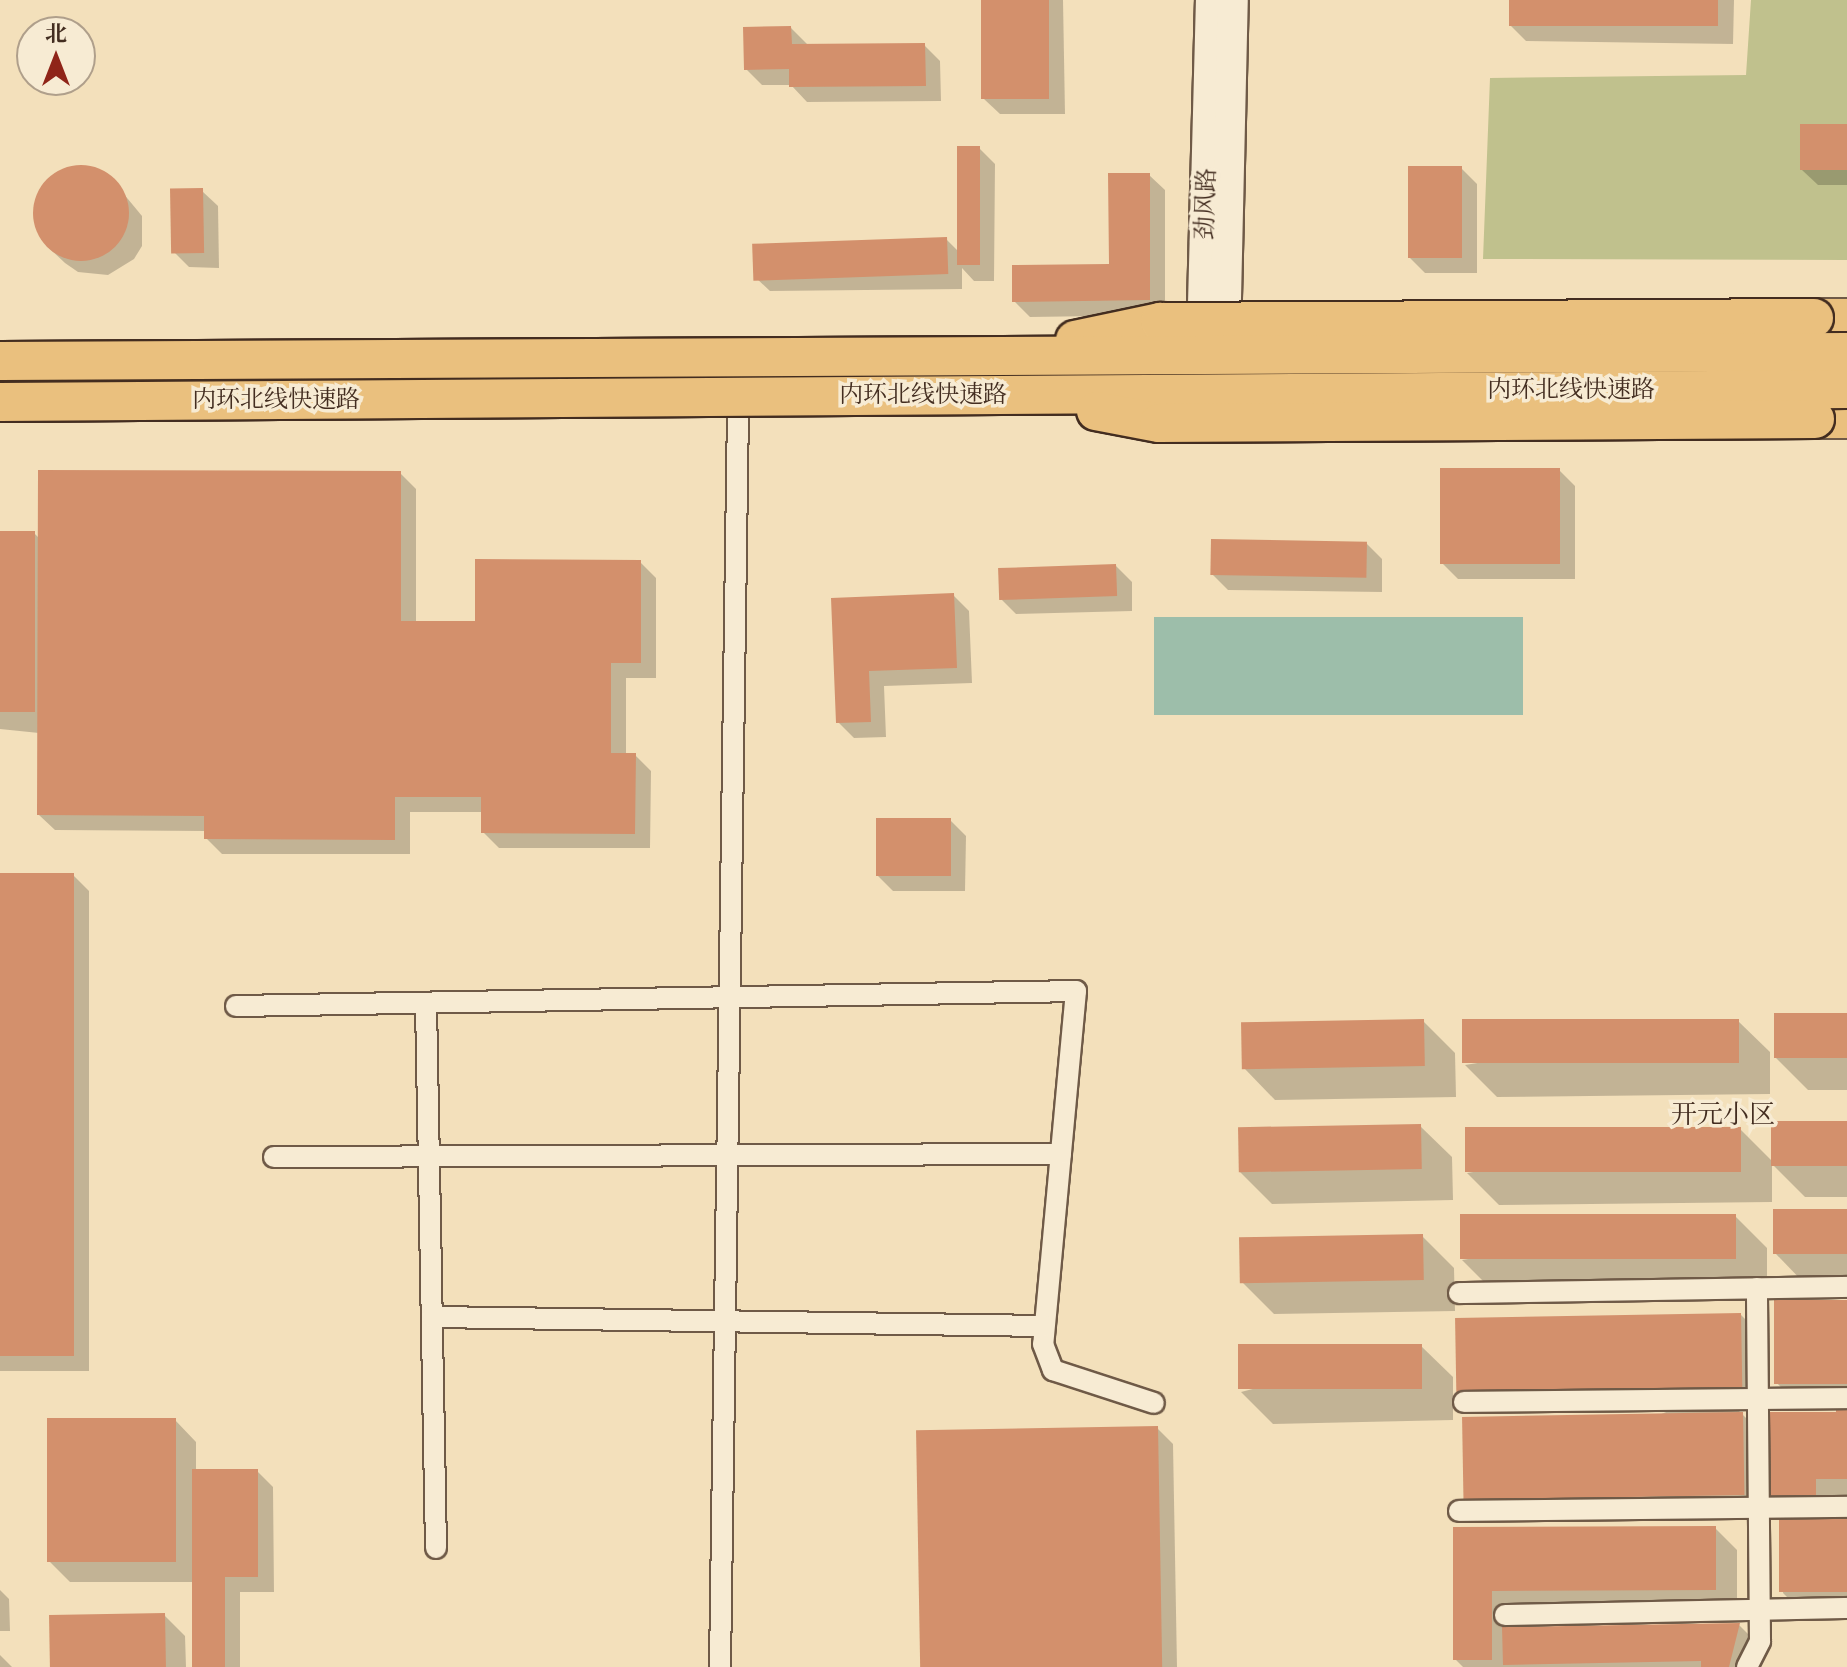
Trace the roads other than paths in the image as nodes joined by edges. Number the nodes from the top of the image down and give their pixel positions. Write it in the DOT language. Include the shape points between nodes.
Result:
graph roads {
  1 [pos="1211,0"];
  2 [pos="1233,0"];
  3 [pos="1830,318"];
  4 [pos="1847,352"];
  5 [pos="856,357"];
  6 [pos="0,361"];
  7 [pos="1847,389"];
  8 [pos="854,396"];
  9 [pos="0,402"];
  10 [pos="738,411"];
  11 [pos="1831,419"];
  12 [pos="730,1000"];
  13 [pos="426,1003"];
  14 [pos="236,1006"];
  15 [pos="1061,1154"];
  16 [pos="429,1155"];
  17 [pos="274,1157"];
  18 [pos="727,1159"];
  19 [pos="1847,1287"];
  20 [pos="1757,1288"];
  21 [pos="1459,1293"];
  22 [pos="432,1317"];
  23 [pos="725,1323"];
  24 [pos="1044,1326"];
  25 [pos="1847,1398"];
  26 [pos="1464,1402"];
  27 [pos="1758,1402"];
  28 [pos="1154,1403"];
  29 [pos="1847,1507"];
  30 [pos="1759,1509"];
  31 [pos="1459,1511"];
  32 [pos="436,1548"];
  33 [pos="1847,1608"];
  34 [pos="1760,1611"];
  35 [pos="1505,1615"];
  36 [pos="720,1667"];
  37 [pos="1747,1667"];
  1 -- 2 [label="street, 劲风路" via="1213,408"];
  3 -- 5 [label="highway, bridge" via="1160,322 1053,345"];
  4 -- 5 [label="highway, 内环北线快速路, bridge"];
  5 -- 6 [label="highway, 内环北线快速路, bridge"];
  7 -- 8 [label="highway, 内环北线快速路, bridge"];
  8 -- 9 [label="highway, 内环北线快速路, bridge"];
  8 -- 11 [label="highway, bridge" via="1054,403 1159,423"];
  10 -- 12 [label="street"];
  12 -- 13 [label="street"];
  12 -- 15 [label="street" via="1076,991"];
  12 -- 18 [label="street"];
  13 -- 14 [label="street"];
  13 -- 16 [label="street"];
  15 -- 18 [label="street"];
  15 -- 24 [label="street"];
  16 -- 17 [label="street"];
  16 -- 18 [label="street"];
  16 -- 22 [label="street"];
  18 -- 23 [label="street"];
  19 -- 20 [label="street"];
  20 -- 21 [label="street"];
  20 -- 27 [label="street"];
  22 -- 23 [label="street"];
  22 -- 32 [label="street"];
  23 -- 24 [label="street"];
  23 -- 36 [label="street"];
  24 -- 28 [label="street" via="1043,1344 1053,1370"];
  25 -- 27 [label="street"];
  26 -- 27 [label="street"];
  27 -- 30 [label="street"];
  29 -- 30 [label="street"];
  30 -- 31 [label="street"];
  30 -- 34 [label="street"];
  33 -- 34 [label="street"];
  34 -- 35 [label="street"];
  34 -- 37 [label="street" via="1760,1641"];
}
